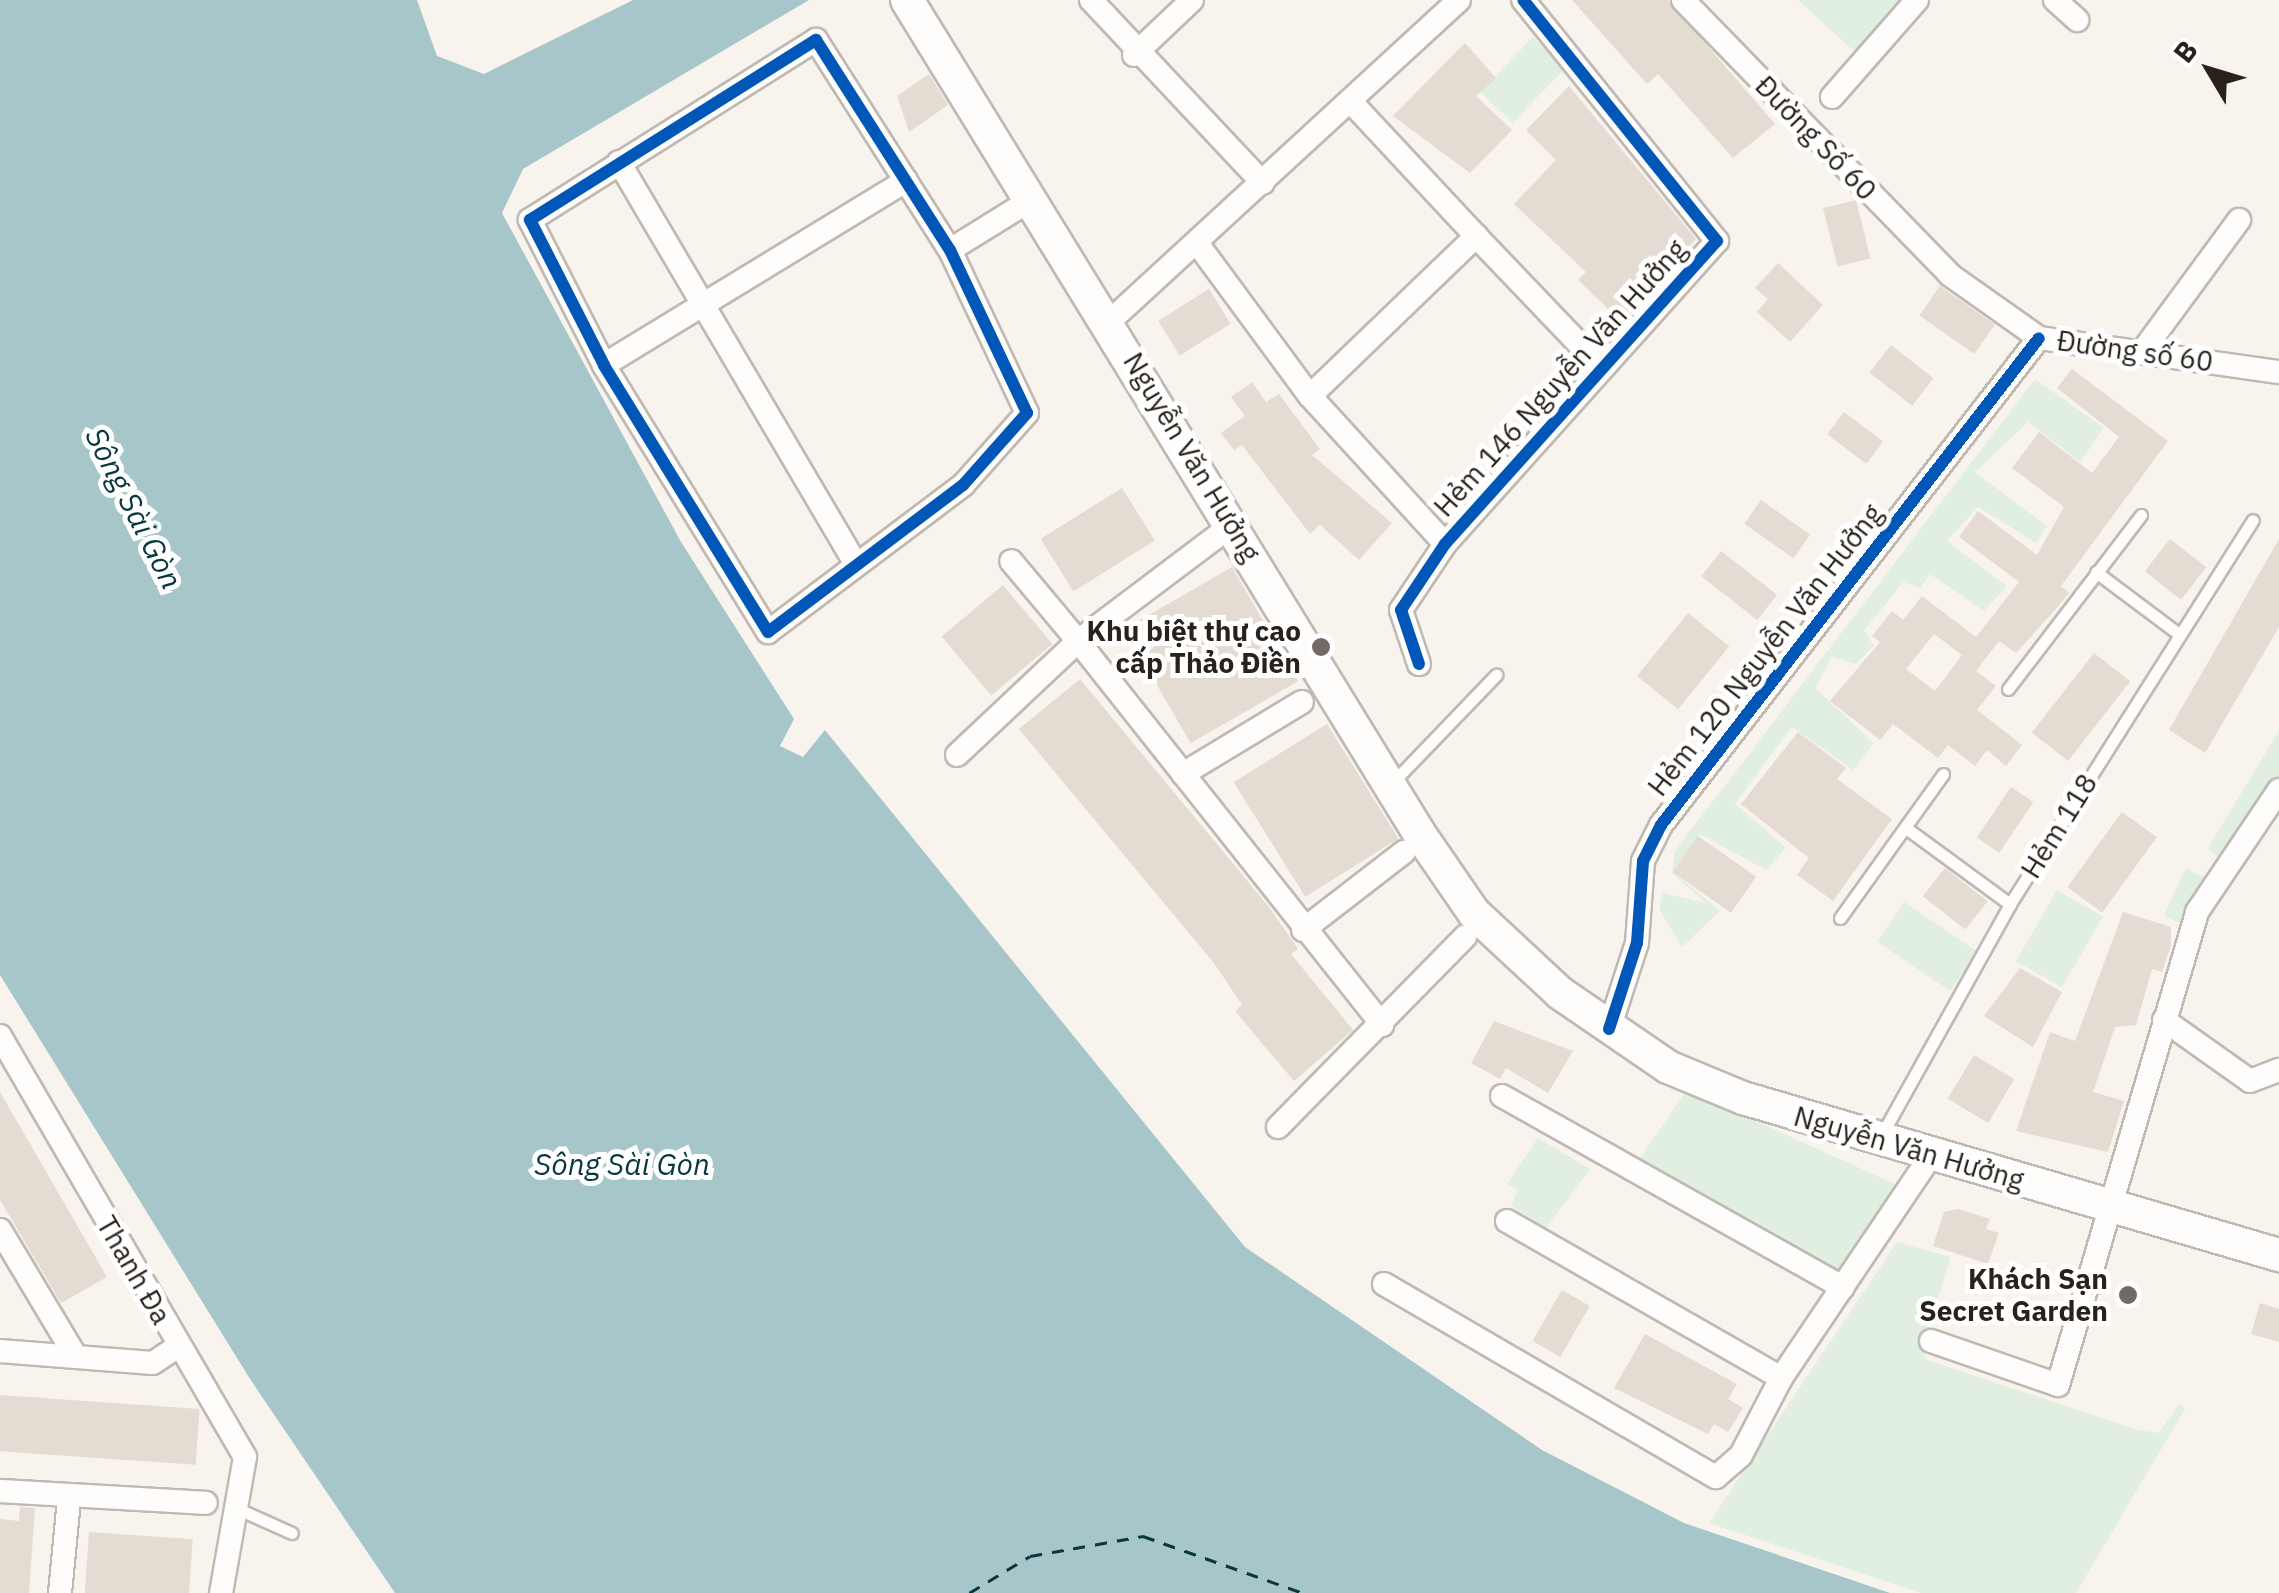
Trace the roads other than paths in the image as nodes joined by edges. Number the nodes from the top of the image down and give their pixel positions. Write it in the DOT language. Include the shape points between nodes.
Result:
graph roads {
  1 [pos="907,0"];
  2 [pos="1091,0"];
  3 [pos="1192,0"];
  4 [pos="1460,0"];
  5 [pos="1523,0"];
  6 [pos="1684,0"];
  7 [pos="1917,0"];
  8 [pos="2055,0"];
  9 [pos="2077,20"];
  10 [pos="1134,55"];
  11 [pos="1832,97"];
  12 [pos="1354,105"];
  13 [pos="619,162"];
  14 [pos="906,181"];
  15 [pos="1263,183"];
  16 [pos="1026,203"];
  17 [pos="2239,220"];
  18 [pos="1476,236"];
  19 [pos="1196,243"];
  20 [pos="950,250"];
  21 [pos="1950,276"];
  22 [pos="701,301"];
  23 [pos="1110,321"];
  24 [pos="2039,338"];
  25 [pos="2142,352"];
  26 [pos="604,364"];
  27 [pos="1602,368"];
  28 [pos="2279,372"];
  29 [pos="1310,396"];
  30 [pos="2141,515"];
  31 [pos="2254,520"];
  32 [pos="1232,524"];
  33 [pos="1445,544"];
  34 [pos="854,561"];
  35 [pos="1011,561"];
  36 [pos="2096,572"];
  37 [pos="2179,634"];
  38 [pos="1078,641"];
  39 [pos="1419,664"];
  40 [pos="1496,675"];
  41 [pos="2008,688"];
  42 [pos="1302,702"];
  43 [pos="956,755"];
  44 [pos="1182,774"];
  45 [pos="1943,774"];
  46 [pos="1390,785"];
  47 [pos="2279,790"];
  48 [pos="1906,828"];
  49 [pos="1404,852"];
  50 [pos="2010,904"];
  51 [pos="1840,918"];
  52 [pos="1471,926"];
  53 [pos="1303,930"];
  54 [pos="2164,1020"];
  55 [pos="1382,1025"];
  56 [pos="1609,1029"];
  57 [pos="0,1036"];
  58 [pos="2279,1070"];
  59 [pos="1502,1096"];
  60 [pos="1278,1126"];
  61 [pos="1879,1140"];
  62 [pos="1932,1154"];
  63 [pos="2108,1207"];
  64 [pos="1507,1220"];
  65 [pos="0,1230"];
  66 [pos="2279,1255"];
  67 [pos="1384,1284"];
  68 [pos="1843,1287"];
  69 [pos="1931,1340"];
  70 [pos="177,1346"];
  71 [pos="0,1352"];
  72 [pos="76,1356"];
  73 [pos="1781,1378"];
  74 [pos="0,1492"];
  75 [pos="69,1498"];
  76 [pos="206,1504"];
  77 [pos="236,1508"];
  78 [pos="292,1534"];
  79 [pos="60,1593"];
  80 [pos="221,1593"];
  1 -- 16 [label="main road, Nguyễn Văn Hưởng"];
  2 -- 10 [label="street"];
  3 -- 10 [label="street"];
  4 -- 12 [label="street"];
  5 -- 27 [label="street, Hẻm 146 Nguyễn Văn Hưởng" via="1717,241"];
  6 -- 21 [label="street, Đường Số 60"];
  7 -- 11 [label="street"];
  8 -- 9 [label="street"];
  10 -- 15 [label="street"];
  12 -- 15 [label="street"];
  12 -- 18 [label="street, Hẻm 146 Nguyễn Văn Hưởng"];
  13 -- 14 [label="street" via="816,40"];
  13 -- 22 [label="street"];
  13 -- 26 [label="street" via="530,220"];
  14 -- 20 [label="street"];
  14 -- 22 [label="street"];
  15 -- 19 [label="street"];
  16 -- 20 [label="street"];
  16 -- 23 [label="main road, Nguyễn Văn Hưởng"];
  17 -- 25 [label="street"];
  18 -- 27 [label="street, Hẻm 146 Nguyễn Văn Hưởng"];
  18 -- 29 [label="street"];
  19 -- 23 [label="street"];
  19 -- 29 [label="street, Hẻm 146 Nguyễn Văn Hưởng"];
  20 -- 34 [label="street" via="1026,413 963,485"];
  21 -- 24 [label="street, Đường số 60"];
  22 -- 26 [label="street"];
  22 -- 34 [label="street"];
  23 -- 32 [label="main road, Nguyễn Văn Hưởng"];
  24 -- 25 [label="street, Đường số 60"];
  24 -- 56 [label="street, Hẻm 120 Nguyễn Văn Hưởng" via="1661,825 1643,861 1637,944"];
  25 -- 28 [label="street, Đường số 60"];
  26 -- 34 [label="street" via="768,632"];
  27 -- 33 [label="street, Hẻm 146 Nguyễn Văn Hưởng"];
  29 -- 33 [label="street, Hẻm 146 Nguyễn Văn Hưởng"];
  30 -- 36 [label="lane"];
  31 -- 37 [label="lane, Hẻm 118"];
  32 -- 38 [label="street"];
  32 -- 46 [label="main road, Nguyễn Văn Hưởng"];
  33 -- 39 [label="street, Hẻm 146 Nguyễn Văn Hưởng" via="1401,610"];
  35 -- 38 [label="street"];
  36 -- 37 [label="lane"];
  36 -- 41 [label="lane"];
  37 -- 50 [label="lane, Hẻm 118"];
  38 -- 43 [label="street"];
  38 -- 44 [label="street"];
  40 -- 46 [label="lane"];
  42 -- 44 [label="street"];
  44 -- 53 [label="street"];
  45 -- 48 [label="lane"];
  46 -- 52 [label="main road, Nguyễn Văn Hưởng"];
  47 -- 54 [label="street" via="2198,912"];
  48 -- 50 [label="lane"];
  48 -- 51 [label="lane"];
  49 -- 53 [label="street"];
  50 -- 61 [label="lane, Hẻm 118"];
  52 -- 55 [label="street"];
  52 -- 56 [label="main road, Nguyễn Văn Hưởng"];
  53 -- 55 [label="street"];
  54 -- 58 [label="street" via="2250,1080"];
  54 -- 63 [label="street"];
  55 -- 60 [label="street"];
  56 -- 61 [label="main road, Nguyễn Văn Hưởng" via="1742,1098"];
  57 -- 70 [label="street, Thanh Đa"];
  59 -- 68 [label="street"];
  61 -- 62 [label="main road, Nguyễn Văn Hưởng"];
  62 -- 63 [label="main road, Nguyễn Văn Hưởng"];
  62 -- 68 [label="street"];
  63 -- 66 [label="main road, Nguyễn Văn Hưởng"];
  63 -- 69 [label="street" via="2058,1385"];
  64 -- 73 [label="street"];
  65 -- 72 [label="street"];
  67 -- 73 [label="street" via="1716,1477 1741,1455"];
  68 -- 73 [label="street"];
  70 -- 72 [label="street, Thanh Đa" via="152,1362"];
  70 -- 77 [label="street" via="245,1457"];
  71 -- 72 [label="street, Thanh Đa"];
  74 -- 75 [label="street"];
  75 -- 76 [label="street"];
  75 -- 79 [label="street"];
  77 -- 78 [label="lane"];
  77 -- 80 [label="street"];
}
